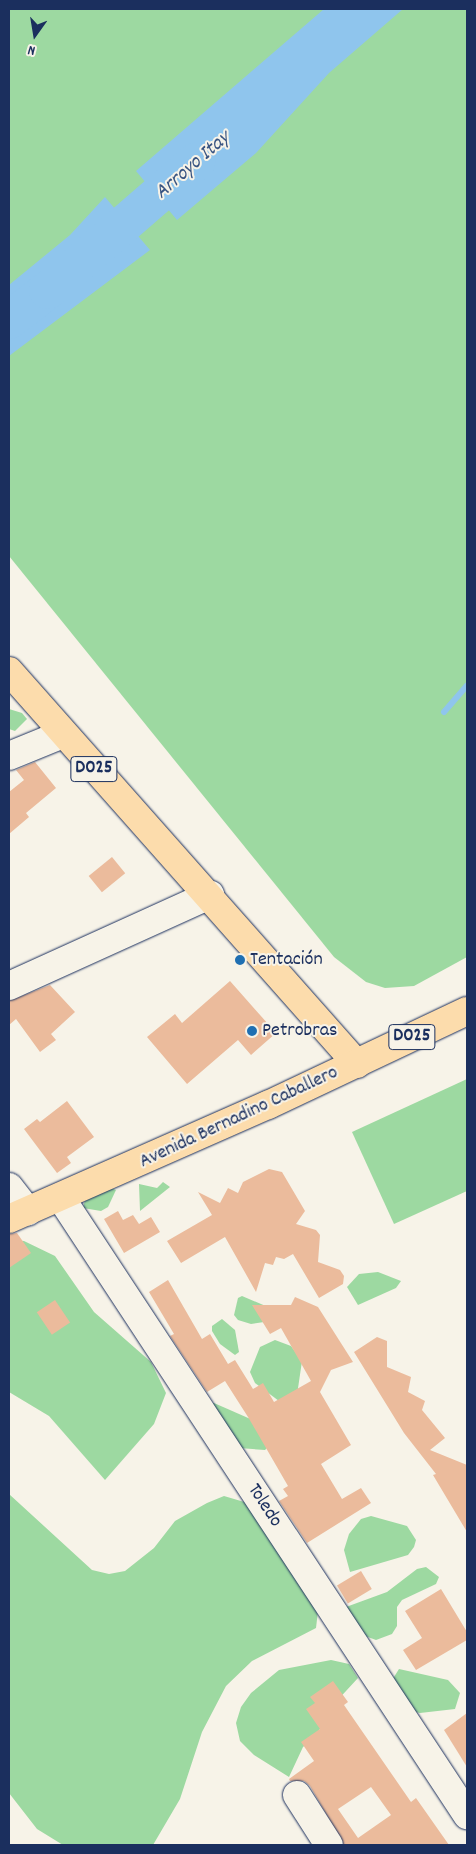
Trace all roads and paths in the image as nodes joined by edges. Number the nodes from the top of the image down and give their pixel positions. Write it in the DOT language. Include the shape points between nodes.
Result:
graph roads {
  1 [pos="9,671"];
  2 [pos="63,734"];
  3 [pos="9,756"];
  4 [pos="210,896"];
  5 [pos="9,986"];
  6 [pos="467,1011"];
  7 [pos="357,1064"];
  8 [pos="9,1188"];
  9 [pos="61,1198"];
  10 [pos="18,1215"];
  11 [pos="297,1795"];
  12 [pos="467,1815"];
  13 [pos="329,1845"];
  1 -- 2 [label="main road, D025"];
  2 -- 3 [label="street"];
  2 -- 4 [label="main road, D025"];
  4 -- 5 [label="street"];
  4 -- 7 [label="main road, D025"];
  6 -- 7 [label="main road, Avenida Bernadino Caballero / D025"];
  7 -- 9 [label="main road, Avenida Bernadino Caballero"];
  8 -- 10 [label="street"];
  9 -- 10 [label="main road, Avenida Bernadino Caballero"];
  9 -- 12 [label="street, Toledo"];
  11 -- 13 [label="street"];
}
